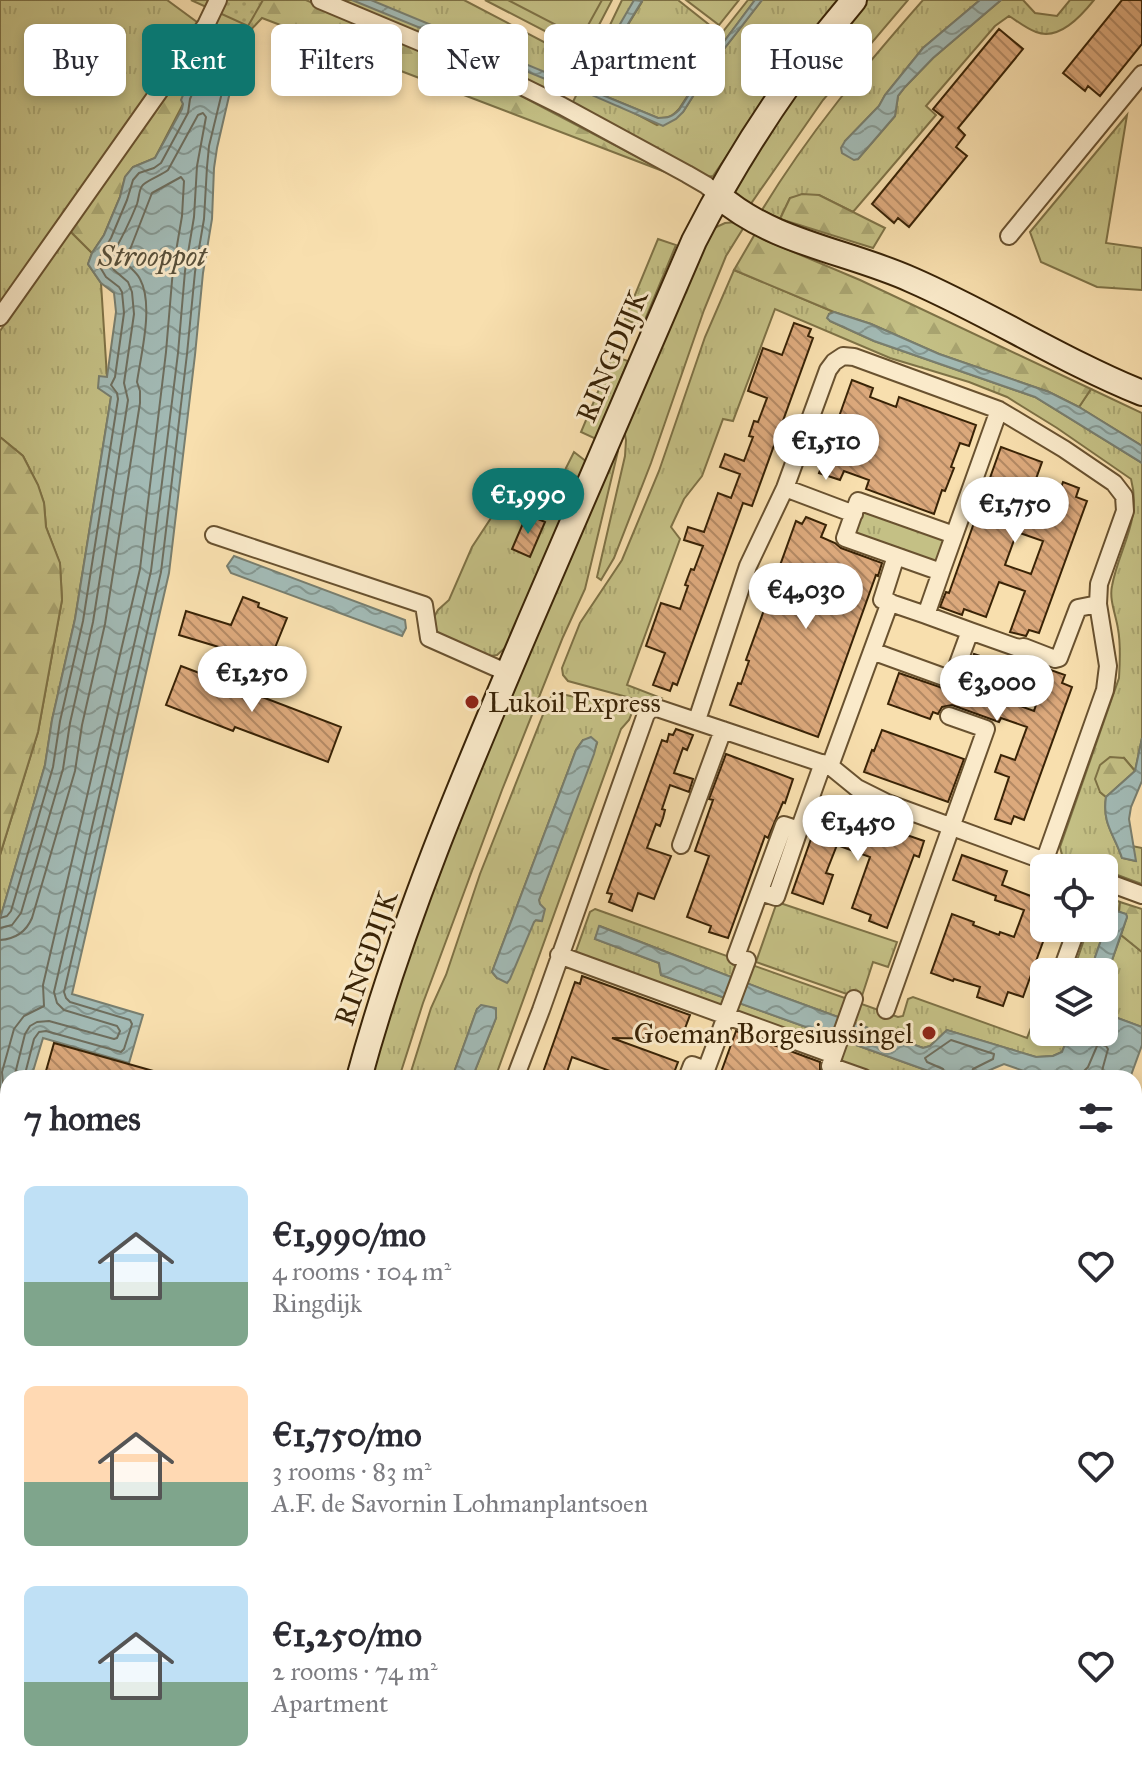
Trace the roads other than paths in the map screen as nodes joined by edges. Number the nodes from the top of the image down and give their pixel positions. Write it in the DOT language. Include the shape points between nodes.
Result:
graph roads {
  1 [pos="218,0"];
  2 [pos="320,0"];
  3 [pos="854,0"];
  4 [pos="1142,74"];
  5 [pos="718,195"];
  6 [pos="1009,236"];
  7 [pos="0,317"];
  8 [pos="1142,393"];
  9 [pos="999,410"];
  10 [pos="785,488"];
  11 [pos="854,514"];
  12 [pos="214,535"];
  13 [pos="954,535"];
  14 [pos="896,556"];
  15 [pos="941,572"];
  16 [pos="890,602"];
  17 [pos="1098,604"];
  18 [pos="926,615"];
  19 [pos="970,631"];
  20 [pos="872,651"];
  21 [pos="508,673"];
  22 [pos="949,716"];
  23 [pos="697,720"];
  24 [pos="723,730"];
  25 [pos="826,765"];
  26 [pos="952,827"];
  27 [pos="681,845"];
  28 [pos="1047,854"];
  29 [pos="1030,857"];
  30 [pos="1118,886"];
  31 [pos="1142,895"];
  32 [pos="559,955"];
  33 [pos="854,999"];
  34 [pos="886,1010"];
  35 [pos="726,1017"];
  36 [pos="830,1066"];
  37 [pos="361,1070"];
  38 [pos="518,1070"];
  39 [pos="706,1070"];
  1 -- 7 [label="street" via="206,25"];
  2 -- 5 [label="street" via="538,94"];
  3 -- 5 [label="main road, RINGDIJK" via="795,75"];
  4 -- 6 [label="street"];
  5 -- 8 [label="main road" via="752,219 925,285"];
  5 -- 21 [label="main road, RINGDIJK"];
  9 -- 10 [label="street" via="843,356 828,370"];
  9 -- 13 [label="street"];
  9 -- 17 [label="street" via="1114,483 1124,496 1125,511 1099,584"];
  10 -- 11 [label="street"];
  10 -- 23 [label="street" via="748,566"];
  11 -- 13 [label="street" via="858,501"];
  11 -- 14 [label="street" via="845,538"];
  12 -- 21 [label="street" via="424,605 429,638"];
  13 -- 15 [label="street"];
  14 -- 15 [label="street"];
  14 -- 16 [label="street" via="882,600"];
  15 -- 18 [label="street"];
  16 -- 18 [label="street"];
  16 -- 20 [label="street"];
  17 -- 19 [label="street" via="1078,608 1055,659"];
  17 -- 28 [label="street" via="1108,666 1105,690"];
  18 -- 19 [label="street"];
  19 -- 20 [label="street" via="952,680"];
  20 -- 25 [label="street"];
  21 -- 37 [label="main road, RINGDIJK" via="432,856"];
  22 -- 26 [label="street" via="986,729"];
  23 -- 24 [label="street"];
  23 -- 32 [label="street" via="657,708 646,714"];
  24 -- 25 [label="street"];
  24 -- 27 [label="street"];
  25 -- 26 [label="street" via="887,803"];
  25 -- 35 [label="street" via="799,830 784,825"];
  26 -- 29 [label="street"];
  26 -- 34 [label="street"];
  30 -- 31 [label="street"];
  32 -- 35 [label="street"];
  32 -- 38 [label="street"];
  33 -- 36 [label="street"];
  35 -- 36 [label="street"];
  35 -- 39 [label="street"];
}
